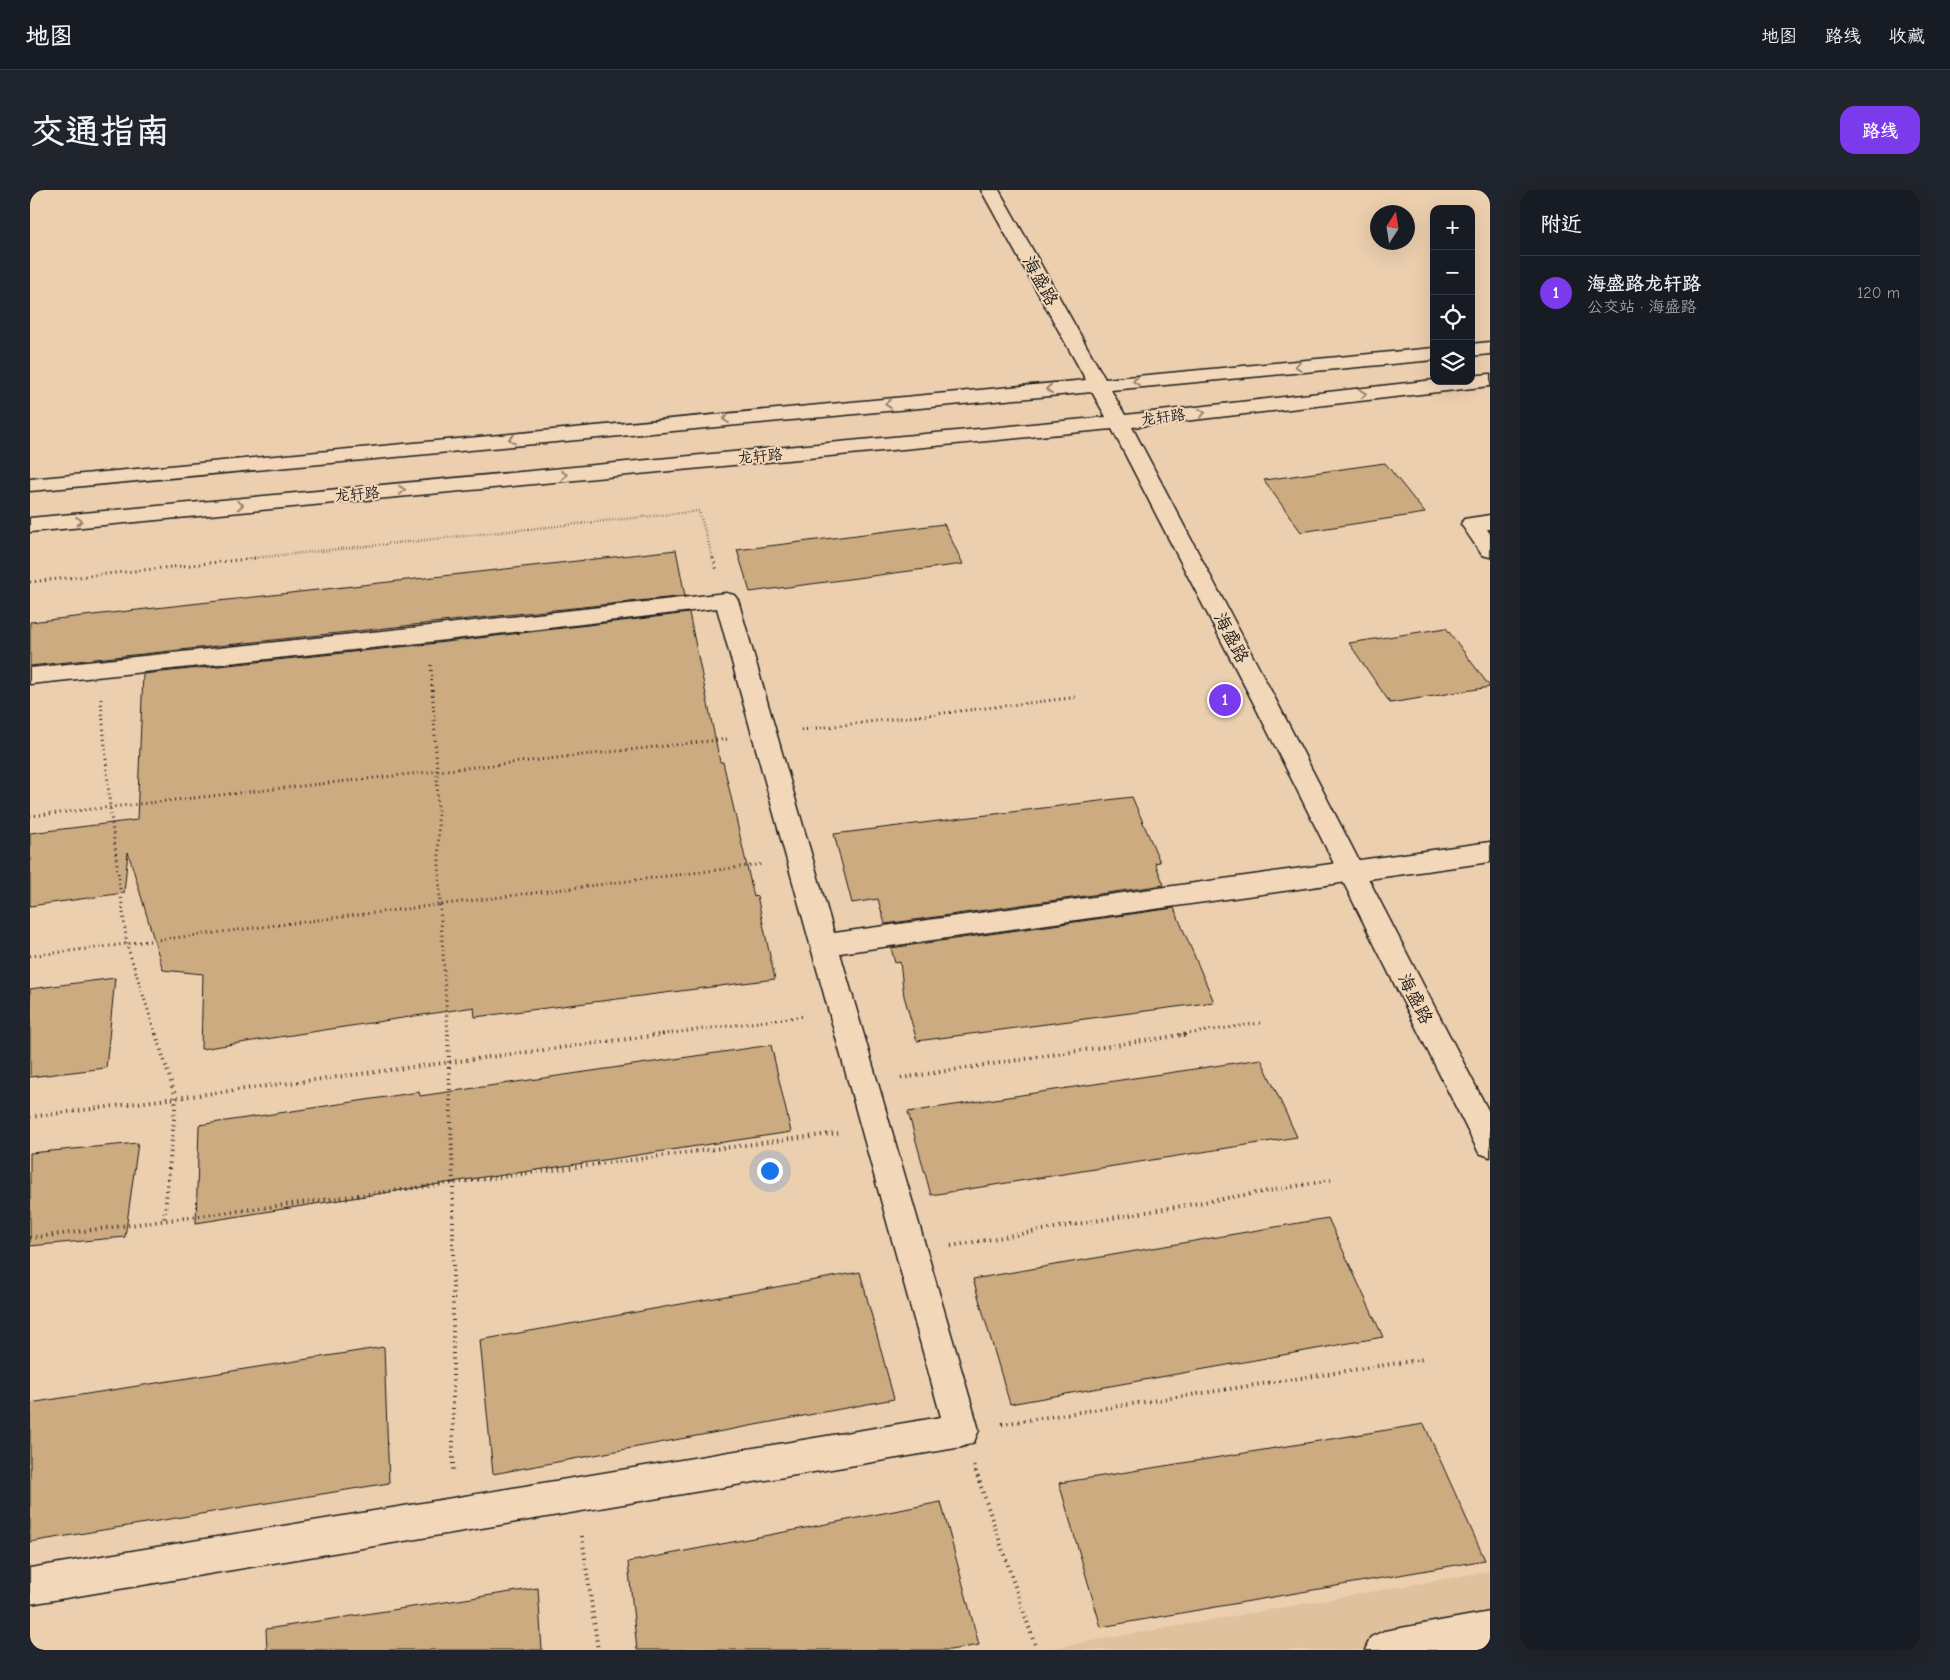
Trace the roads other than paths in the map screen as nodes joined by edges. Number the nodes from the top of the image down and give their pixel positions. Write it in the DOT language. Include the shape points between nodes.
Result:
graph roads {
  1 [pos="990,190"];
  2 [pos="1490,348"];
  3 [pos="1475,350"];
  4 [pos="1430,354"];
  5 [pos="1490,380"];
  6 [pos="1098,384"];
  7 [pos="1119,422"];
  8 [pos="30,485"];
  9 [pos="1490,522"];
  10 [pos="30,525"];
  11 [pos="1490,550"];
  12 [pos="30,676"];
  13 [pos="1490,852"];
  14 [pos="1350,871"];
  15 [pos="824,945"];
  16 [pos="1490,1144"];
  17 [pos="30,1586"];
  18 [pos="1490,1631"];
  19 [pos="1384,1650"];
  1 -- 6 [label="street, 海盛路"];
  2 -- 3 [label="street"];
  4 -- 6 [label="street, one-way"];
  7 -- 5 [label="street, 龙轩路, one-way"];
  6 -- 7 [label="street, 海盛路"];
  6 -- 8 [label="street, one-way"];
  10 -- 7 [label="street, 龙轩路, one-way"];
  7 -- 14 [label="street, 海盛路"];
  9 -- 11 [label="street" via="1472,524"];
  12 -- 15 [label="street" via="726,600"];
  13 -- 14 [label="street"];
  14 -- 15 [label="street"];
  14 -- 16 [label="street, 海盛路"];
  15 -- 17 [label="street" via="962,1430"];
  18 -- 19 [label="street"];
}
